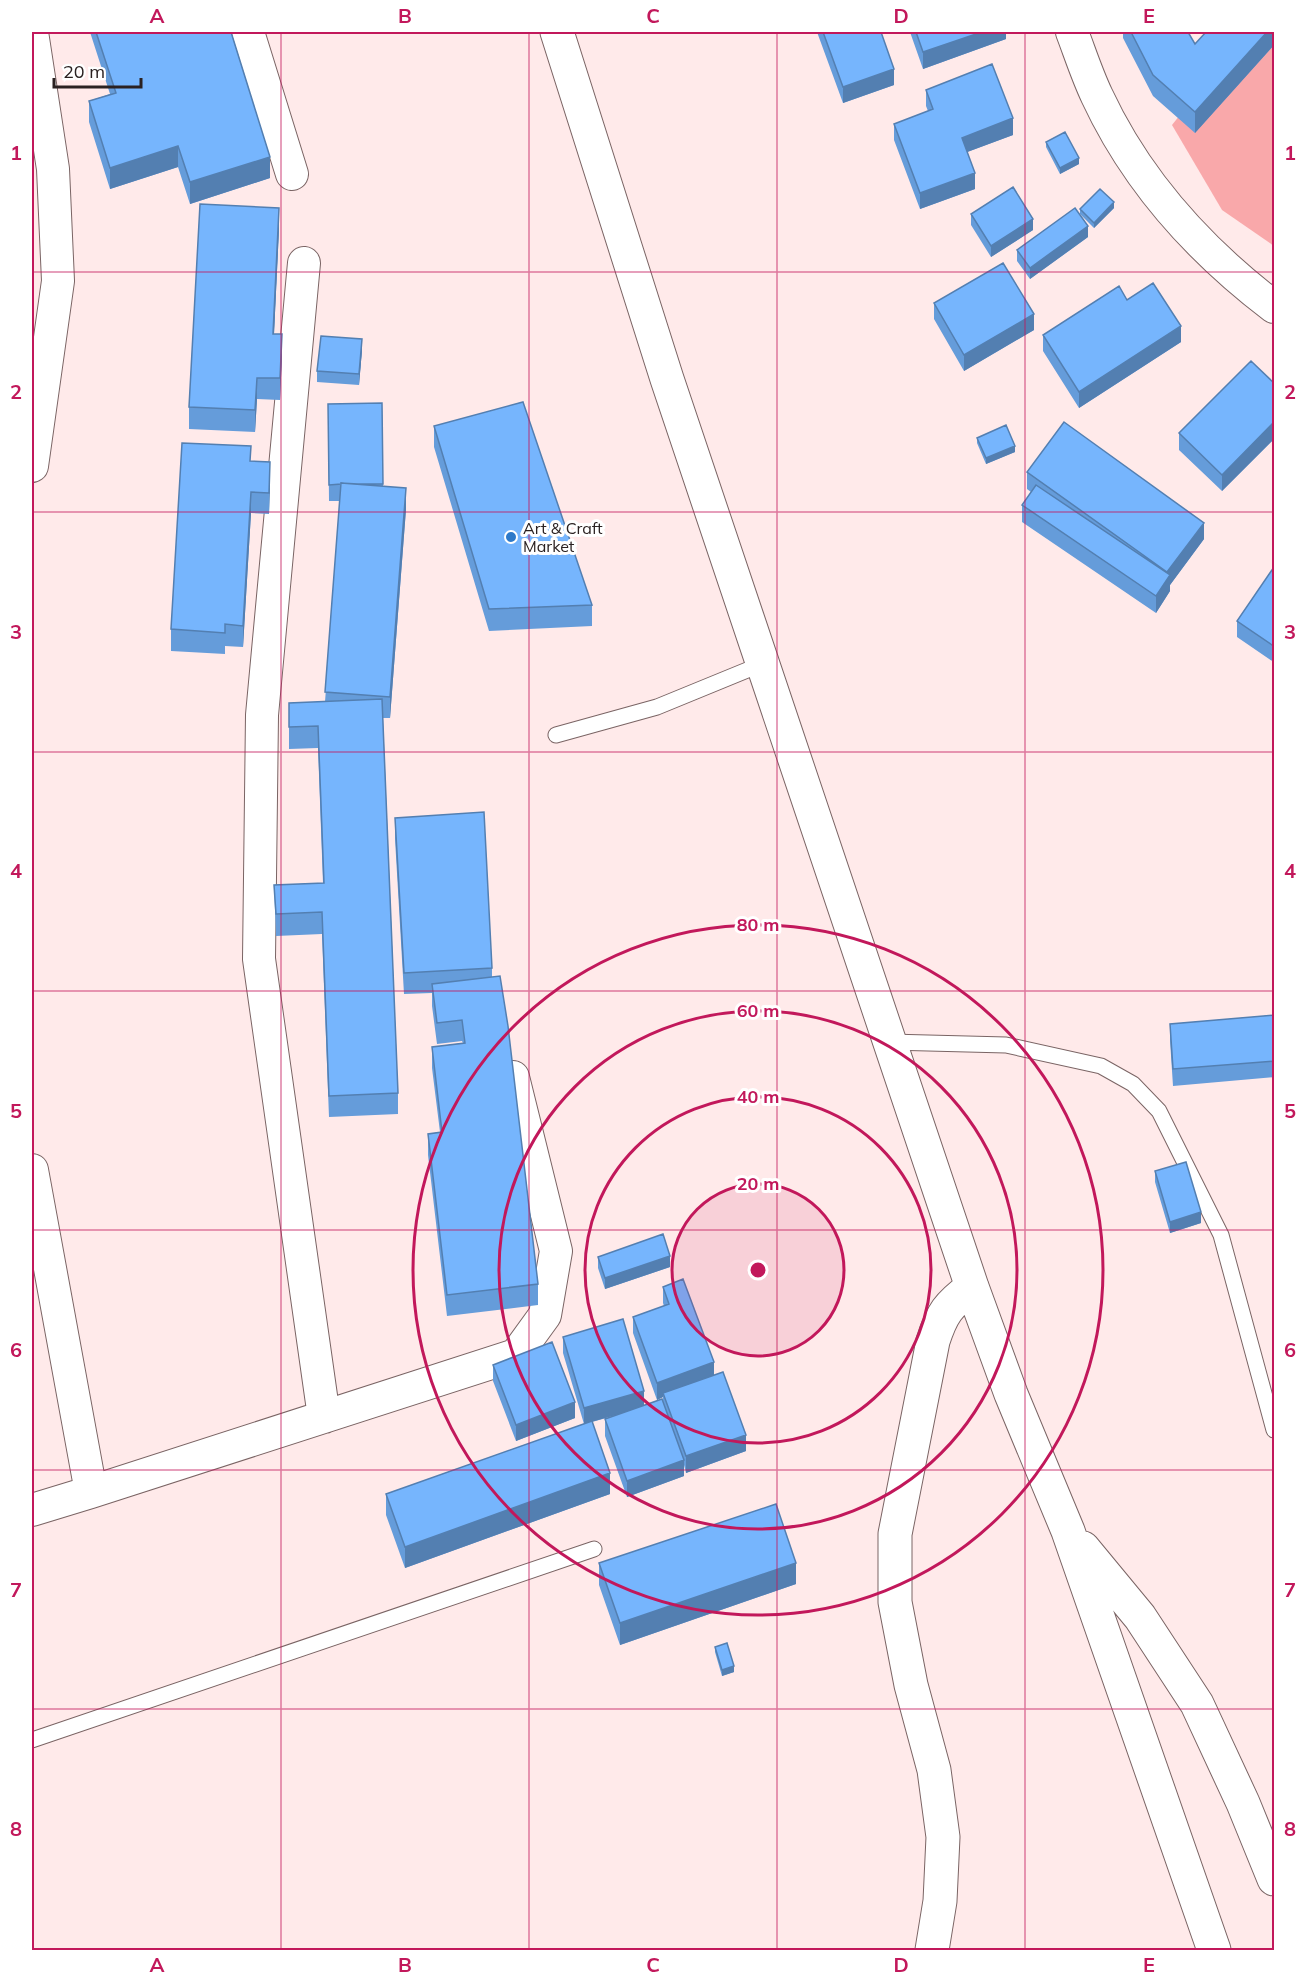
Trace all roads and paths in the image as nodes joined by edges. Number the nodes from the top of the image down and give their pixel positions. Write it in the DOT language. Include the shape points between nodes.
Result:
graph roads {
  1 [pos="32,32"];
  2 [pos="248,32"];
  3 [pos="557,32"];
  4 [pos="1072,32"];
  5 [pos="292,174"];
  6 [pos="304,263"];
  7 [pos="1275,307"];
  8 [pos="32,466"];
  9 [pos="762,664"];
  10 [pos="556,735"];
  11 [pos="889,1041"];
  12 [pos="513,1077"];
  13 [pos="32,1170"];
  14 [pos="972,1287"];
  15 [pos="324,1417"];
  16 [pos="1275,1430"];
  17 [pos="91,1492"];
  18 [pos="32,1510"];
  19 [pos="1068,1531"];
  20 [pos="594,1549"];
  21 [pos="32,1740"];
  22 [pos="1275,1879"];
  23 [pos="932,1950"];
  24 [pos="1214,1950"];
  1 -- 8 [label="street" via="53,169 58,281"];
  2 -- 5 [label="street"];
  3 -- 9 [label="main road"];
  4 -- 7 [label="street" via="1097,96 1132,160 1164,204 1212,257"];
  6 -- 15 [label="street" via="262,715 259,959"];
  9 -- 10 [label="lane" via="657,706"];
  9 -- 11 [label="main road"];
  11 -- 14 [label="main road"];
  11 -- 16 [label="lane" via="1006,1045 1101,1066 1133,1084 1159,1111 1221,1235"];
  12 -- 15 [label="street" via="556,1251 545,1315 516,1355"];
  13 -- 17 [label="street"];
  14 -- 19 [label="main road"];
  14 -- 23 [label="main road" via="941,1318 933,1341 895,1534 895,1602 911,1685 934,1770 943,1837 940,1901"];
  15 -- 17 [label="street"];
  17 -- 18 [label="street"];
  19 -- 22 [label="main road" via="1140,1617 1197,1704"];
  19 -- 24 [label="main road"];
  20 -- 21 [label="lane"];
}
